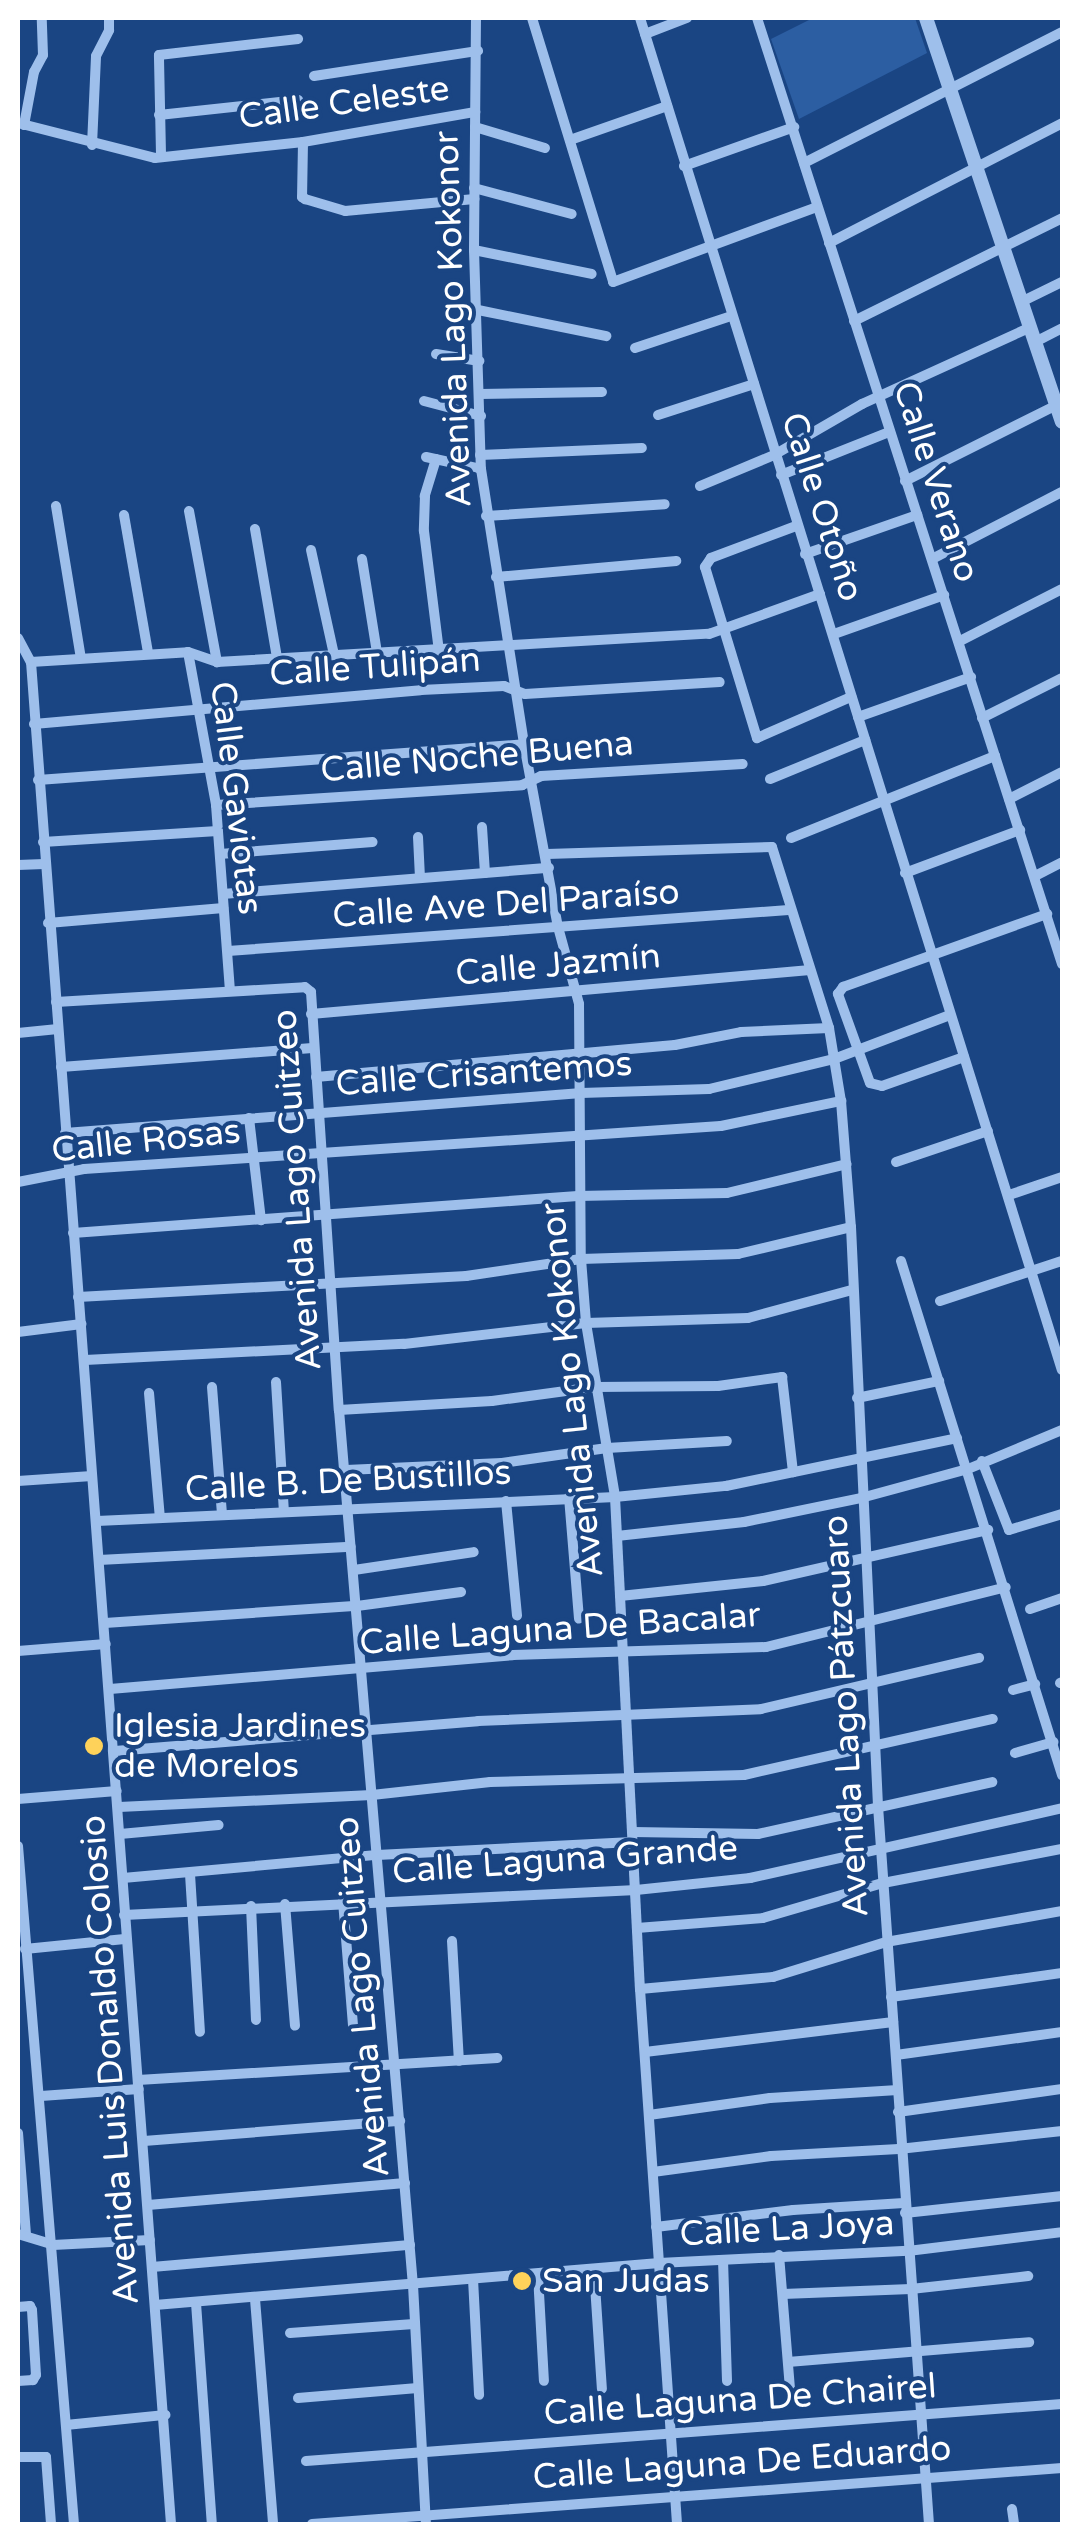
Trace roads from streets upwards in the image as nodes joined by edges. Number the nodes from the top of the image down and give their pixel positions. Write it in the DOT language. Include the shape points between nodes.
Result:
graph roads {
  1 [pos="42,18"];
  2 [pos="108,18"];
  3 [pos="476,18"];
  4 [pos="532,18"];
  5 [pos="640,18"];
  6 [pos="688,18"];
  7 [pos="757,18"];
  8 [pos="926,18"];
  9 [pos="1062,32"];
  10 [pos="644,34"];
  11 [pos="298,39"];
  12 [pos="478,51"];
  13 [pos="314,76"];
  14 [pos="949,89"];
  15 [pos="298,100"];
  16 [pos="667,106"];
  17 [pos="474,112"];
  18 [pos="159,115"];
  19 [pos="1062,123"];
  20 [pos="21,124"];
  21 [pos="474,126"];
  22 [pos="794,127"];
  23 [pos="570,140"];
  24 [pos="303,142"];
  25 [pos="92,145"];
  26 [pos="545,148"];
  27 [pos="161,154"];
  28 [pos="804,163"];
  29 [pos="684,166"];
  30 [pos="976,168"];
  31 [pos="474,193"];
  32 [pos="817,207"];
  33 [pos="572,214"];
  34 [pos="1062,218"];
  35 [pos="829,243"];
  36 [pos="1002,248"];
  37 [pos="708,249"];
  38 [pos="474,250"];
  39 [pos="592,274"];
  40 [pos="1062,282"];
  41 [pos="1021,302"];
  42 [pos="478,310"];
  43 [pos="731,316"];
  44 [pos="854,321"];
  45 [pos="1062,328"];
  46 [pos="1032,335"];
  47 [pos="606,336"];
  48 [pos="636,348"];
  49 [pos="436,354"];
  50 [pos="479,361"];
  51 [pos="754,384"];
  52 [pos="602,392"];
  53 [pos="480,394"];
  54 [pos="879,398"];
  55 [pos="424,402"];
  56 [pos="1057,404"];
  57 [pos="480,416"];
  58 [pos="658,416"];
  59 [pos="1062,422"];
  60 [pos="889,432"];
  61 [pos="642,448"];
  62 [pos="774,454"];
  63 [pos="480,455"];
  64 [pos="481,469"];
  65 [pos="780,475"];
  66 [pos="906,480"];
  67 [pos="700,486"];
  68 [pos="1062,492"];
  69 [pos="665,504"];
  70 [pos="56,506"];
  71 [pos="190,512"];
  72 [pos="917,515"];
  73 [pos="124,516"];
  74 [pos="486,516"];
  75 [pos="796,526"];
  76 [pos="255,529"];
  77 [pos="311,550"];
  78 [pos="805,554"];
  79 [pos="362,559"];
  80 [pos="932,559"];
  81 [pos="676,561"];
  82 [pos="496,577"];
  83 [pos="1062,589"];
  84 [pos="820,594"];
  85 [pos="944,595"];
  86 [pos="718,632"];
  87 [pos="834,634"];
  88 [pos="18,638"];
  89 [pos="960,641"];
  90 [pos="506,646"];
  91 [pos="439,651"];
  92 [pos="148,652"];
  93 [pos="188,652"];
  94 [pos="377,653"];
  95 [pos="334,655"];
  96 [pos="81,658"];
  97 [pos="277,658"];
  98 [pos="31,662"];
  99 [pos="217,662"];
  100 [pos="971,677"];
  101 [pos="1062,678"];
  102 [pos="720,682"];
  103 [pos="515,691"];
  104 [pos="32,695"];
  105 [pos="18,696"];
  106 [pos="851,696"];
  107 [pos="198,707"];
  108 [pos="858,718"];
  109 [pos="982,718"];
  110 [pos="34,724"];
  111 [pos="865,740"];
  112 [pos="524,744"];
  113 [pos="995,756"];
  114 [pos="743,764"];
  115 [pos="210,766"];
  116 [pos="1062,772"];
  117 [pos="770,779"];
  118 [pos="38,780"];
  119 [pos="532,780"];
  120 [pos="1009,799"];
  121 [pos="884,802"];
  122 [pos="216,805"];
  123 [pos="482,827"];
  124 [pos="1020,830"];
  125 [pos="218,831"];
  126 [pos="418,837"];
  127 [pos="791,838"];
  128 [pos="43,842"];
  129 [pos="373,842"];
  130 [pos="220,854"];
  131 [pos="548,854"];
  132 [pos="1062,862"];
  133 [pos="44,864"];
  134 [pos="18,865"];
  135 [pos="549,868"];
  136 [pos="485,873"];
  137 [pos="904,873"];
  138 [pos="1035,876"];
  139 [pos="420,878"];
  140 [pos="222,894"];
  141 [pos="223,908"];
  142 [pos="789,910"];
  143 [pos="1046,914"];
  144 [pos="48,922"];
  145 [pos="558,927"];
  146 [pos="228,951"];
  147 [pos="932,957"];
  148 [pos="1062,958"];
  149 [pos="810,970"];
  150 [pos="230,990"];
  151 [pos="573,992"];
  152 [pos="56,1002"];
  153 [pos="311,1014"];
  154 [pos="950,1014"];
  155 [pos="829,1028"];
  156 [pos="58,1029"];
  157 [pos="18,1033"];
  158 [pos="312,1048"];
  159 [pos="582,1054"];
  160 [pos="847,1054"];
  161 [pos="964,1057"];
  162 [pos="61,1067"];
  163 [pos="316,1077"];
  164 [pos="581,1093"];
  165 [pos="840,1100"];
  166 [pos="319,1113"];
  167 [pos="250,1118"];
  168 [pos="988,1131"];
  169 [pos="65,1133"];
  170 [pos="580,1133"];
  171 [pos="323,1153"];
  172 [pos="254,1158"];
  173 [pos="896,1162"];
  174 [pos="847,1164"];
  175 [pos="67,1173"];
  176 [pos="1062,1176"];
  177 [pos="18,1182"];
  178 [pos="578,1196"];
  179 [pos="1009,1196"];
  180 [pos="326,1215"];
  181 [pos="260,1220"];
  182 [pos="851,1227"];
  183 [pos="73,1232"];
  184 [pos="581,1259"];
  185 [pos="901,1261"];
  186 [pos="1062,1261"];
  187 [pos="1034,1271"];
  188 [pos="334,1282"];
  189 [pos="852,1290"];
  190 [pos="78,1297"];
  191 [pos="940,1301"];
  192 [pos="586,1323"];
  193 [pos="81,1324"];
  194 [pos="18,1332"];
  195 [pos="337,1346"];
  196 [pos="1059,1346"];
  197 [pos="85,1360"];
  198 [pos="1062,1370"];
  199 [pos="939,1381"];
  200 [pos="276,1382"];
  201 [pos="212,1387"];
  202 [pos="595,1387"];
  203 [pos="149,1393"];
  204 [pos="857,1398"];
  205 [pos="339,1410"];
  206 [pos="1062,1430"];
  207 [pos="957,1438"];
  208 [pos="728,1441"];
  209 [pos="607,1448"];
  210 [pos="860,1461"];
  211 [pos="982,1461"];
  212 [pos="968,1469"];
  213 [pos="346,1470"];
  214 [pos="793,1472"];
  215 [pos="92,1476"];
  216 [pos="18,1481"];
  217 [pos="569,1497"];
  218 [pos="614,1497"];
  219 [pos="861,1498"];
  220 [pos="506,1500"];
  221 [pos="348,1507"];
  222 [pos="284,1511"];
  223 [pos="1062,1514"];
  224 [pos="222,1515"];
  225 [pos="160,1518"];
  226 [pos="97,1521"];
  227 [pos="988,1530"];
  228 [pos="617,1536"];
  229 [pos="351,1547"];
  230 [pos="474,1552"];
  231 [pos="99,1560"];
  232 [pos="864,1560"];
  233 [pos="354,1570"];
  234 [pos="1006,1587"];
  235 [pos="460,1592"];
  236 [pos="620,1596"];
  237 [pos="1062,1598"];
  238 [pos="358,1606"];
  239 [pos="1030,1609"];
  240 [pos="517,1615"];
  241 [pos="579,1619"];
  242 [pos="868,1622"];
  243 [pos="105,1623"];
  244 [pos="106,1644"];
  245 [pos="18,1651"];
  246 [pos="622,1653"];
  247 [pos="979,1658"];
  248 [pos="362,1669"];
  249 [pos="873,1683"];
  250 [pos="1035,1684"];
  251 [pos="110,1689"];
  252 [pos="1013,1690"];
  253 [pos="624,1714"];
  254 [pos="993,1719"];
  255 [pos="368,1731"];
  256 [pos="1053,1742"];
  257 [pos="876,1744"];
  258 [pos="116,1751"];
  259 [pos="1015,1753"];
  260 [pos="1062,1775"];
  261 [pos="630,1776"];
  262 [pos="992,1782"];
  263 [pos="117,1791"];
  264 [pos="372,1795"];
  265 [pos="18,1798"];
  266 [pos="878,1806"];
  267 [pos="119,1807"];
  268 [pos="1062,1808"];
  269 [pos="219,1825"];
  270 [pos="120,1834"];
  271 [pos="633,1837"];
  272 [pos="881,1845"];
  273 [pos="18,1846"];
  274 [pos="1062,1849"];
  275 [pos="378,1855"];
  276 [pos="190,1874"];
  277 [pos="122,1878"];
  278 [pos="883,1882"];
  279 [pos="636,1890"];
  280 [pos="382,1899"];
  281 [pos="343,1901"];
  282 [pos="286,1904"];
  283 [pos="251,1906"];
  284 [pos="191,1909"];
  285 [pos="1062,1911"];
  286 [pos="124,1915"];
  287 [pos="638,1928"];
  288 [pos="125,1939"];
  289 [pos="452,1940"];
  290 [pos="886,1942"];
  291 [pos="25,1949"];
  292 [pos="1062,1973"];
  293 [pos="640,1989"];
  294 [pos="891,1997"];
  295 [pos="256,2020"];
  296 [pos="893,2022"];
  297 [pos="353,2025"];
  298 [pos="295,2026"];
  299 [pos="200,2032"];
  300 [pos="1062,2032"];
  301 [pos="645,2052"];
  302 [pos="896,2055"];
  303 [pos="497,2058"];
  304 [pos="459,2061"];
  305 [pos="396,2064"];
  306 [pos="138,2084"];
  307 [pos="1062,2089"];
  308 [pos="898,2090"];
  309 [pos="40,2096"];
  310 [pos="898,2112"];
  311 [pos="649,2115"];
  312 [pos="400,2121"];
  313 [pos="1062,2131"];
  314 [pos="18,2133"];
  315 [pos="144,2141"];
  316 [pos="900,2149"];
  317 [pos="653,2172"];
  318 [pos="405,2183"];
  319 [pos="1062,2196"];
  320 [pos="148,2205"];
  321 [pos="905,2208"];
  322 [pos="656,2227"];
  323 [pos="22,2234"];
  324 [pos="1062,2234"];
  325 [pos="150,2240"];
  326 [pos="53,2245"];
  327 [pos="410,2245"];
  328 [pos="908,2251"];
  329 [pos="778,2255"];
  330 [pos="723,2260"];
  331 [pos="659,2263"];
  332 [pos="152,2267"];
  333 [pos="594,2270"];
  334 [pos="538,2275"];
  335 [pos="1028,2276"];
  336 [pos="473,2279"];
  337 [pos="413,2285"];
  338 [pos="911,2289"];
  339 [pos="783,2294"];
  340 [pos="255,2299"];
  341 [pos="196,2303"];
  342 [pos="155,2305"];
  343 [pos="18,2307"];
  344 [pos="414,2324"];
  345 [pos="290,2333"];
  346 [pos="1030,2342"];
  347 [pos="916,2353"];
  348 [pos="788,2362"];
  349 [pos="18,2381"];
  350 [pos="544,2381"];
  351 [pos="727,2381"];
  352 [pos="418,2388"];
  353 [pos="790,2388"];
  354 [pos="602,2389"];
  355 [pos="479,2395"];
  356 [pos="298,2398"];
  357 [pos="1062,2404"];
  358 [pos="165,2415"];
  359 [pos="918,2416"];
  360 [pos="66,2426"];
  361 [pos="668,2432"];
  362 [pos="422,2451"];
  363 [pos="18,2457"];
  364 [pos="306,2462"];
  365 [pos="1062,2468"];
  366 [pos="924,2475"];
  367 [pos="675,2495"];
  368 [pos="1012,2509"];
  369 [pos="426,2520"];
  370 [pos="51,2524"];
  371 [pos="74,2524"];
  372 [pos="171,2524"];
  373 [pos="212,2524"];
  374 [pos="272,2524"];
  375 [pos="312,2524"];
  376 [pos="677,2524"];
  377 [pos="929,2524"];
  378 [pos="1014,2524"];
  1 -- 20 [label="street" via="43,55"];
  2 -- 25 [label="street" via="96,56"];
  3 -- 12 [label="street, Avenida Lago Kokonor"];
  4 -- 23 [label="street"];
  5 -- 10 [label="street, Calle Otoño"];
  6 -- 10 [label="street"];
  7 -- 22 [label="street, Calle Verano"];
  8 -- 14 [label="street"];
  9 -- 14 [label="street"];
  10 -- 16 [label="street, Calle Otoño"];
  11 -- 18 [label="street" via="159,55"];
  12 -- 13 [label="street"];
  12 -- 17 [label="street, Avenida Lago Kokonor"];
  14 -- 28 [label="street"];
  14 -- 30 [label="street"];
  15 -- 18 [label="street"];
  16 -- 23 [label="street"];
  16 -- 29 [label="street, Calle Otoño"];
  17 -- 21 [label="street, Avenida Lago Kokonor"];
  17 -- 24 [label="street, Calle Celeste"];
  18 -- 27 [label="street"];
  19 -- 30 [label="street"];
  20 -- 25 [label="street, Calle Celeste"];
  21 -- 26 [label="street"];
  21 -- 31 [label="street, Avenida Lago Kokonor"];
  22 -- 28 [label="street, Calle Verano"];
  22 -- 29 [label="street"];
  23 -- 37 [label="street" via="614,282"];
  24 -- 27 [label="street, Calle Celeste"];
  24 -- 31 [label="street" via="302,196 346,212"];
  25 -- 27 [label="street, Calle Celeste" via="146,158"];
  28 -- 32 [label="street, Calle Verano"];
  29 -- 37 [label="street, Calle Otoño"];
  30 -- 35 [label="street"];
  30 -- 36 [label="street"];
  31 -- 33 [label="street"];
  31 -- 38 [label="street, Avenida Lago Kokonor"];
  32 -- 35 [label="street, Calle Verano"];
  32 -- 37 [label="street"];
  34 -- 36 [label="street"];
  35 -- 44 [label="street, Calle Verano"];
  36 -- 41 [label="street"];
  36 -- 44 [label="street"];
  37 -- 43 [label="street, Calle Otoño"];
  38 -- 39 [label="street"];
  38 -- 42 [label="street, Avenida Lago Kokonor"];
  40 -- 41 [label="street"];
  41 -- 46 [label="street"];
  42 -- 47 [label="street"];
  42 -- 50 [label="street, Avenida Lago Kokonor"];
  43 -- 48 [label="street"];
  43 -- 51 [label="street, Calle Otoño"];
  44 -- 54 [label="street, Calle Verano"];
  45 -- 46 [label="street"];
  46 -- 54 [label="street"];
  46 -- 56 [label="street"];
  49 -- 50 [label="street"];
  50 -- 53 [label="street, Avenida Lago Kokonor"];
  51 -- 58 [label="street"];
  51 -- 62 [label="street, Calle Otoño"];
  52 -- 53 [label="street"];
  53 -- 57 [label="street, Avenida Lago Kokonor"];
  54 -- 60 [label="street, Calle Verano"];
  54 -- 62 [label="street"];
  55 -- 57 [label="street"];
  56 -- 59 [label="street"];
  56 -- 66 [label="street"];
  57 -- 63 [label="street, Avenida Lago Kokonor"];
  60 -- 65 [label="street"];
  60 -- 66 [label="street, Calle Verano"];
  61 -- 63 [label="street"];
  62 -- 65 [label="street, Calle Otoño"];
  62 -- 67 [label="street"];
  63 -- 64 [label="street, Avenida Lago Kokonor"];
  64 -- 74 [label="street, Avenida Lago Kokonor"];
  64 -- 91 [label="street" via="431,458 424,531"];
  65 -- 75 [label="street, Calle Otoño"];
  66 -- 72 [label="street, Calle Verano"];
  68 -- 80 [label="street"];
  69 -- 74 [label="street"];
  70 -- 96 [label="street"];
  71 -- 99 [label="street"];
  72 -- 78 [label="street"];
  72 -- 80 [label="street, Calle Verano"];
  73 -- 92 [label="street"];
  74 -- 82 [label="street, Avenida Lago Kokonor"];
  75 -- 78 [label="street, Calle Otoño"];
  75 -- 86 [label="street" via="706,561"];
  76 -- 97 [label="street"];
  77 -- 95 [label="street"];
  78 -- 84 [label="street, Calle Otoño"];
  79 -- 94 [label="street"];
  80 -- 85 [label="street, Calle Verano"];
  81 -- 82 [label="street"];
  82 -- 90 [label="street, Avenida Lago Kokonor"];
  83 -- 89 [label="street"];
  84 -- 86 [label="street"];
  84 -- 87 [label="street, Calle Otoño"];
  85 -- 87 [label="street"];
  85 -- 89 [label="street, Calle Verano"];
  86 -- 90 [label="street"];
  86 -- 106 [label="street" via="757,738"];
  87 -- 106 [label="street, Calle Otoño"];
  88 -- 98 [label="street, Avenida Luis Donaldo Colosio"];
  89 -- 100 [label="street, Calle Verano"];
  90 -- 91 [label="street"];
  90 -- 103 [label="street, Avenida Lago Kokonor"];
  91 -- 94 [label="street"];
  92 -- 93 [label="street, Calle Gaviotas"];
  92 -- 96 [label="street, Calle Gaviotas"];
  93 -- 99 [label="street"];
  93 -- 107 [label="street, Calle Gaviotas"];
  94 -- 95 [label="street"];
  95 -- 97 [label="street"];
  96 -- 98 [label="street, Calle Gaviotas"];
  97 -- 99 [label="street"];
  98 -- 104 [label="street, Avenida Luis Donaldo Colosio"];
  100 -- 108 [label="street"];
  100 -- 109 [label="street, Calle Verano"];
  101 -- 109 [label="street"];
  102 -- 103 [label="street, Calle Tulipán"];
  103 -- 107 [label="street, Calle Tulipán" via="420,690"];
  103 -- 112 [label="street, Avenida Lago Kokonor"];
  104 -- 105 [label="street"];
  104 -- 110 [label="street, Avenida Luis Donaldo Colosio"];
  106 -- 108 [label="street, Calle Otoño"];
  107 -- 110 [label="street, Calle Tulipán"];
  107 -- 115 [label="street, Calle Gaviotas"];
  108 -- 111 [label="street, Calle Otoño"];
  109 -- 113 [label="street, Calle Verano"];
  110 -- 118 [label="street, Avenida Luis Donaldo Colosio"];
  111 -- 117 [label="street"];
  111 -- 121 [label="street, Calle Otoño"];
  112 -- 115 [label="street"];
  112 -- 119 [label="street, Avenida Lago Kokonor"];
  113 -- 120 [label="street, Calle Verano"];
  113 -- 121 [label="street"];
  114 -- 119 [label="street, Calle Noche Buena"];
  115 -- 118 [label="street"];
  115 -- 122 [label="street, Calle Gaviotas"];
  116 -- 120 [label="street"];
  118 -- 128 [label="street, Avenida Luis Donaldo Colosio"];
  119 -- 122 [label="street, Calle Noche Buena"];
  119 -- 131 [label="street, Avenida Lago Kokonor"];
  120 -- 124 [label="street, Calle Verano"];
  121 -- 127 [label="street"];
  121 -- 137 [label="street, Calle Otoño"];
  122 -- 125 [label="street, Calle Gaviotas"];
  123 -- 136 [label="street"];
  124 -- 137 [label="street"];
  124 -- 138 [label="street, Calle Verano"];
  125 -- 128 [label="street"];
  125 -- 130 [label="street, Calle Gaviotas"];
  126 -- 139 [label="street"];
  128 -- 133 [label="street, Avenida Luis Donaldo Colosio"];
  129 -- 130 [label="street"];
  130 -- 140 [label="street, Calle Gaviotas"];
  131 -- 135 [label="street, Avenida Lago Kokonor"];
  131 -- 142 [label="street, Avenida Lago Pátzcuaro" via="762,844 779,858"];
  132 -- 138 [label="street"];
  133 -- 134 [label="street"];
  133 -- 144 [label="street, Avenida Luis Donaldo Colosio"];
  135 -- 136 [label="street"];
  135 -- 145 [label="street, Avenida Lago Kokonor"];
  136 -- 139 [label="street"];
  137 -- 147 [label="street, Calle Otoño"];
  138 -- 143 [label="street, Calle Verano"];
  139 -- 140 [label="street"];
  140 -- 141 [label="street, Calle Gaviotas"];
  141 -- 144 [label="street"];
  141 -- 146 [label="street, Calle Gaviotas"];
  142 -- 145 [label="street, Calle Ave Del Paraíso"];
  142 -- 149 [label="street, Avenida Lago Pátzcuaro"];
  143 -- 147 [label="street"];
  143 -- 148 [label="street, Calle Verano"];
  144 -- 152 [label="street, Avenida Luis Donaldo Colosio"];
  145 -- 146 [label="street, Calle Ave Del Paraíso"];
  145 -- 151 [label="street, Avenida Lago Kokonor"];
  146 -- 150 [label="street, Calle Gaviotas"];
  147 -- 154 [label="street, Calle Otoño"];
  147 -- 160 [label="street" via="843,988 838,994"];
  149 -- 151 [label="street, Calle Jazmín"];
  149 -- 155 [label="street, Avenida Lago Pátzcuaro"];
  150 -- 152 [label="street"];
  150 -- 153 [label="street, Avenida Lago Cuitzeo" via="309,988"];
  151 -- 153 [label="street, Calle Jazmín"];
  151 -- 159 [label="street, Avenida Lago Kokonor"];
  152 -- 156 [label="street, Avenida Luis Donaldo Colosio"];
  153 -- 158 [label="street, Avenida Lago Cuitzeo"];
  154 -- 160 [label="street, Calle Crisantemos"];
  154 -- 161 [label="street, Calle Otoño"];
  155 -- 159 [label="street" via="741,1032"];
  155 -- 160 [label="street, Avenida Lago Pátzcuaro"];
  156 -- 157 [label="street"];
  156 -- 162 [label="street, Avenida Luis Donaldo Colosio"];
  158 -- 162 [label="street"];
  158 -- 163 [label="street, Avenida Lago Cuitzeo"];
  159 -- 163 [label="street"];
  159 -- 164 [label="street, Avenida Lago Kokonor"];
  160 -- 161 [label="street" via="870,1084 882,1086"];
  160 -- 164 [label="street, Calle Crisantemos" via="709,1089"];
  160 -- 165 [label="street, Avenida Lago Pátzcuaro"];
  161 -- 168 [label="street, Calle Otoño"];
  162 -- 169 [label="street, Avenida Luis Donaldo Colosio"];
  163 -- 166 [label="street, Avenida Lago Cuitzeo"];
  164 -- 166 [label="street, Calle Crisantemos"];
  164 -- 170 [label="street, Avenida Lago Kokonor"];
  165 -- 170 [label="street, Calle Rosas" via="721,1126"];
  165 -- 174 [label="street, Avenida Lago Pátzcuaro"];
  166 -- 167 [label="street, Calle Crisantemos"];
  166 -- 171 [label="street, Avenida Lago Cuitzeo"];
  167 -- 169 [label="street, Calle Crisantemos"];
  167 -- 172 [label="street"];
  168 -- 173 [label="street"];
  168 -- 179 [label="street, Calle Otoño"];
  169 -- 175 [label="street, Avenida Luis Donaldo Colosio"];
  170 -- 171 [label="street, Calle Rosas"];
  170 -- 178 [label="street, Avenida Lago Kokonor"];
  171 -- 172 [label="street, Calle Rosas"];
  171 -- 180 [label="street, Avenida Lago Cuitzeo"];
  172 -- 175 [label="street, Calle Rosas"];
  172 -- 181 [label="street"];
  174 -- 178 [label="street" via="727,1193"];
  174 -- 182 [label="street, Avenida Lago Pátzcuaro"];
  175 -- 177 [label="street, Calle Rosas"];
  175 -- 183 [label="street, Avenida Luis Donaldo Colosio"];
  176 -- 179 [label="street"];
  178 -- 180 [label="street"];
  178 -- 184 [label="street, Avenida Lago Kokonor"];
  179 -- 187 [label="street, Calle Otoño"];
  180 -- 181 [label="street"];
  180 -- 188 [label="street, Avenida Lago Cuitzeo"];
  181 -- 183 [label="street"];
  182 -- 184 [label="street" via="738,1254"];
  182 -- 189 [label="street, Avenida Lago Pátzcuaro"];
  183 -- 190 [label="street, Avenida Luis Donaldo Colosio"];
  184 -- 188 [label="street" via="466,1276"];
  184 -- 192 [label="street, Avenida Lago Kokonor"];
  185 -- 199 [label="street"];
  186 -- 187 [label="street"];
  187 -- 191 [label="street"];
  187 -- 196 [label="street, Calle Otoño"];
  188 -- 190 [label="street"];
  188 -- 195 [label="street, Avenida Lago Cuitzeo"];
  189 -- 192 [label="street" via="748,1318"];
  189 -- 204 [label="street, Avenida Lago Pátzcuaro"];
  190 -- 193 [label="street, Avenida Luis Donaldo Colosio"];
  192 -- 195 [label="street"];
  192 -- 202 [label="street, Avenida Lago Kokonor"];
  193 -- 194 [label="street"];
  193 -- 197 [label="street, Avenida Luis Donaldo Colosio"];
  195 -- 197 [label="street"];
  195 -- 205 [label="street, Avenida Lago Cuitzeo"];
  196 -- 198 [label="street, Calle Otoño"];
  197 -- 215 [label="street, Avenida Luis Donaldo Colosio"];
  199 -- 204 [label="street"];
  199 -- 207 [label="street"];
  200 -- 222 [label="street"];
  201 -- 224 [label="street"];
  202 -- 205 [label="street"];
  202 -- 209 [label="street, Avenida Lago Kokonor"];
  202 -- 214 [label="street" via="718,1386 782,1377"];
  203 -- 225 [label="street"];
  204 -- 210 [label="street, Avenida Lago Pátzcuaro"];
  205 -- 213 [label="street, Avenida Lago Cuitzeo"];
  206 -- 211 [label="street"];
  207 -- 210 [label="street, Calle B. De Bustillos"];
  207 -- 212 [label="street"];
  208 -- 209 [label="street"];
  209 -- 213 [label="street" via="502,1463"];
  209 -- 218 [label="street, Avenida Lago Kokonor"];
  210 -- 214 [label="street, Calle B. De Bustillos"];
  210 -- 219 [label="street, Avenida Lago Pátzcuaro"];
  211 -- 212 [label="street"];
  211 -- 223 [label="street" via="1009,1530"];
  212 -- 219 [label="street"];
  212 -- 227 [label="street"];
  213 -- 221 [label="street, Avenida Lago Cuitzeo"];
  214 -- 218 [label="street, Calle B. De Bustillos"];
  215 -- 216 [label="street"];
  215 -- 226 [label="street, Avenida Luis Donaldo Colosio"];
  217 -- 218 [label="street, Calle B. De Bustillos"];
  217 -- 220 [label="street, Calle B. De Bustillos"];
  217 -- 241 [label="street"];
  218 -- 228 [label="street, Avenida Lago Kokonor"];
  219 -- 228 [label="street" via="744,1522"];
  219 -- 232 [label="street, Avenida Lago Pátzcuaro"];
  220 -- 221 [label="street, Calle B. De Bustillos"];
  220 -- 240 [label="street"];
  221 -- 222 [label="street, Calle B. De Bustillos"];
  221 -- 229 [label="street, Avenida Lago Cuitzeo"];
  222 -- 224 [label="street, Calle B. De Bustillos"];
  224 -- 225 [label="street, Calle B. De Bustillos"];
  225 -- 226 [label="street, Calle B. De Bustillos"];
  226 -- 231 [label="street, Avenida Luis Donaldo Colosio"];
  227 -- 232 [label="street"];
  227 -- 234 [label="street"];
  228 -- 236 [label="street, Avenida Lago Kokonor"];
  229 -- 231 [label="street"];
  229 -- 233 [label="street, Avenida Lago Cuitzeo"];
  230 -- 233 [label="street"];
  231 -- 243 [label="street, Avenida Luis Donaldo Colosio"];
  232 -- 236 [label="street" via="736,1586"];
  232 -- 242 [label="street, Avenida Lago Pátzcuaro"];
  233 -- 238 [label="street, Avenida Lago Cuitzeo"];
  234 -- 242 [label="street, Calle Laguna De Bacalar"];
  234 -- 250 [label="street"];
  235 -- 238 [label="street"];
  236 -- 246 [label="street, Avenida Lago Kokonor"];
  237 -- 239 [label="street"];
  238 -- 243 [label="street"];
  238 -- 248 [label="street, Avenida Lago Cuitzeo"];
  242 -- 246 [label="street, Calle Laguna De Bacalar" via="766,1646"];
  242 -- 249 [label="street, Avenida Lago Pátzcuaro"];
  243 -- 244 [label="street, Avenida Luis Donaldo Colosio"];
  244 -- 245 [label="street"];
  244 -- 251 [label="street, Avenida Luis Donaldo Colosio"];
  246 -- 248 [label="street, Calle Laguna De Bacalar" via="512,1654"];
  246 -- 253 [label="street, Avenida Lago Kokonor"];
  247 -- 249 [label="street"];
  248 -- 251 [label="street, Calle Laguna De Bacalar"];
  248 -- 255 [label="street, Avenida Lago Cuitzeo"];
  249 -- 253 [label="street" via="761,1709"];
  249 -- 257 [label="street, Avenida Lago Pátzcuaro"];
  250 -- 252 [label="street"];
  250 -- 256 [label="street"];
  251 -- 258 [label="street, Avenida Luis Donaldo Colosio"];
  253 -- 255 [label="street"];
  253 -- 261 [label="street, Avenida Lago Kokonor"];
  254 -- 257 [label="street"];
  255 -- 258 [label="street"];
  255 -- 264 [label="street, Avenida Lago Cuitzeo"];
  256 -- 259 [label="street"];
  256 -- 260 [label="street"];
  257 -- 261 [label="street" via="758,1773"];
  257 -- 266 [label="street, Avenida Lago Pátzcuaro"];
  258 -- 263 [label="street, Avenida Luis Donaldo Colosio"];
  261 -- 264 [label="street"];
  261 -- 271 [label="street, Avenida Lago Kokonor"];
  262 -- 266 [label="street"];
  263 -- 265 [label="street"];
  263 -- 267 [label="street, Avenida Luis Donaldo Colosio"];
  264 -- 267 [label="street"];
  264 -- 275 [label="street, Avenida Lago Cuitzeo"];
  266 -- 271 [label="street" via="758,1834"];
  266 -- 272 [label="street, Avenida Lago Pátzcuaro"];
  267 -- 270 [label="street, Avenida Luis Donaldo Colosio"];
  268 -- 272 [label="street, Calle Laguna Grande"];
  269 -- 270 [label="street"];
  270 -- 277 [label="street, Avenida Luis Donaldo Colosio"];
  271 -- 275 [label="street"];
  271 -- 279 [label="street, Avenida Lago Kokonor"];
  272 -- 278 [label="street, Avenida Lago Pátzcuaro"];
  272 -- 279 [label="street, Calle Laguna Grande" via="750,1878"];
  273 -- 291 [label="street"];
  274 -- 278 [label="street"];
  275 -- 276 [label="street"];
  275 -- 280 [label="street, Avenida Lago Cuitzeo"];
  276 -- 277 [label="street"];
  276 -- 284 [label="street"];
  277 -- 286 [label="street, Avenida Luis Donaldo Colosio"];
  278 -- 287 [label="street" via="763,1918"];
  278 -- 290 [label="street, Avenida Lago Pátzcuaro"];
  279 -- 280 [label="street, Calle Laguna Grande"];
  279 -- 287 [label="street, Avenida Lago Kokonor"];
  280 -- 281 [label="street, Calle Laguna Grande"];
  280 -- 305 [label="street, Avenida Lago Cuitzeo"];
  281 -- 282 [label="street, Calle Laguna Grande"];
  281 -- 297 [label="street"];
  282 -- 283 [label="street, Calle Laguna Grande"];
  282 -- 298 [label="street"];
  283 -- 284 [label="street, Calle Laguna Grande"];
  283 -- 295 [label="street"];
  284 -- 286 [label="street, Calle Laguna Grande"];
  284 -- 299 [label="street"];
  285 -- 290 [label="street"];
  286 -- 288 [label="street, Avenida Luis Donaldo Colosio"];
  287 -- 293 [label="street, Avenida Lago Kokonor"];
  288 -- 291 [label="street"];
  288 -- 306 [label="street, Avenida Luis Donaldo Colosio"];
  289 -- 304 [label="street"];
  290 -- 293 [label="street" via="772,1976"];
  290 -- 294 [label="street, Avenida Lago Pátzcuaro"];
  291 -- 309 [label="street"];
  292 -- 294 [label="street"];
  293 -- 301 [label="street, Avenida Lago Kokonor"];
  294 -- 296 [label="street, Avenida Lago Pátzcuaro"];
  296 -- 301 [label="street"];
  296 -- 302 [label="street, Avenida Lago Pátzcuaro"];
  300 -- 302 [label="street"];
  301 -- 311 [label="street, Avenida Lago Kokonor"];
  302 -- 308 [label="street, Avenida Lago Pátzcuaro"];
  303 -- 304 [label="street"];
  304 -- 305 [label="street"];
  305 -- 306 [label="street"];
  305 -- 312 [label="street, Avenida Lago Cuitzeo"];
  306 -- 309 [label="street"];
  306 -- 315 [label="street, Avenida Luis Donaldo Colosio"];
  307 -- 310 [label="street"];
  308 -- 310 [label="street, Avenida Lago Pátzcuaro"];
  308 -- 311 [label="street"];
  309 -- 326 [label="street"];
  310 -- 316 [label="street, Avenida Lago Pátzcuaro"];
  311 -- 317 [label="street, Avenida Lago Kokonor"];
  312 -- 315 [label="street"];
  312 -- 318 [label="street, Avenida Lago Cuitzeo"];
  313 -- 316 [label="street"];
  314 -- 323 [label="street"];
  315 -- 320 [label="street, Avenida Luis Donaldo Colosio"];
  316 -- 317 [label="street"];
  316 -- 321 [label="street, Avenida Lago Pátzcuaro"];
  317 -- 322 [label="street, Avenida Lago Kokonor"];
  318 -- 320 [label="street"];
  318 -- 327 [label="street, Avenida Lago Cuitzeo"];
  319 -- 321 [label="street"];
  320 -- 325 [label="street, Avenida Luis Donaldo Colosio"];
  321 -- 322 [label="street" via="793,2210"];
  321 -- 328 [label="street, Avenida Lago Pátzcuaro"];
  322 -- 331 [label="street, Avenida Lago Kokonor"];
  323 -- 326 [label="street"];
  324 -- 328 [label="street, Calle La Joya"];
  325 -- 326 [label="street"];
  325 -- 332 [label="street, Avenida Luis Donaldo Colosio"];
  326 -- 360 [label="street"];
  327 -- 332 [label="street"];
  327 -- 337 [label="street, Avenida Lago Cuitzeo"];
  328 -- 329 [label="street, Calle La Joya"];
  328 -- 338 [label="street, Avenida Lago Pátzcuaro"];
  329 -- 330 [label="street, Calle La Joya"];
  329 -- 339 [label="street"];
  330 -- 331 [label="street, Calle La Joya"];
  330 -- 351 [label="street"];
  331 -- 333 [label="street, Calle La Joya"];
  331 -- 361 [label="street, Avenida Lago Kokonor"];
  332 -- 342 [label="street, Avenida Luis Donaldo Colosio"];
  333 -- 334 [label="street, Calle La Joya"];
  333 -- 354 [label="street"];
  334 -- 336 [label="street, Calle La Joya"];
  334 -- 350 [label="street"];
  335 -- 338 [label="street"];
  336 -- 337 [label="street, Calle La Joya"];
  336 -- 355 [label="street"];
  337 -- 340 [label="street, Calle La Joya"];
  337 -- 344 [label="street, Avenida Lago Cuitzeo"];
  338 -- 339 [label="street"];
  338 -- 347 [label="street, Avenida Lago Pátzcuaro"];
  339 -- 348 [label="street"];
  340 -- 341 [label="street, Calle La Joya"];
  340 -- 374 [label="street"];
  341 -- 342 [label="street, Calle La Joya"];
  341 -- 373 [label="street"];
  342 -- 358 [label="street, Avenida Luis Donaldo Colosio"];
  343 -- 349 [label="street" via="32,2310 36,2375"];
  344 -- 345 [label="street"];
  344 -- 352 [label="street, Avenida Lago Cuitzeo"];
  346 -- 347 [label="street"];
  347 -- 348 [label="street"];
  347 -- 359 [label="street, Avenida Lago Pátzcuaro"];
  348 -- 353 [label="street"];
  352 -- 356 [label="street"];
  352 -- 362 [label="street, Avenida Lago Cuitzeo"];
  357 -- 359 [label="street, Calle Laguna De Chairel"];
  358 -- 360 [label="street"];
  358 -- 372 [label="street, Avenida Luis Donaldo Colosio"];
  359 -- 361 [label="street, Calle Laguna De Chairel"];
  359 -- 366 [label="street, Avenida Lago Pátzcuaro"];
  360 -- 371 [label="street"];
  361 -- 362 [label="street, Calle Laguna De Chairel"];
  361 -- 367 [label="street, Avenida Lago Kokonor"];
  362 -- 364 [label="street, Calle Laguna De Chairel"];
  362 -- 369 [label="street, Avenida Lago Cuitzeo"];
  363 -- 370 [label="street" via="46,2457"];
  365 -- 366 [label="street, Calle Laguna De Eduardo"];
  366 -- 367 [label="street, Calle Laguna De Eduardo"];
  366 -- 377 [label="street, Avenida Lago Pátzcuaro"];
  367 -- 369 [label="street, Calle Laguna De Eduardo"];
  367 -- 376 [label="street, Avenida Lago Kokonor"];
  368 -- 378 [label="street"];
  369 -- 375 [label="street, Calle Laguna De Eduardo"];
}
